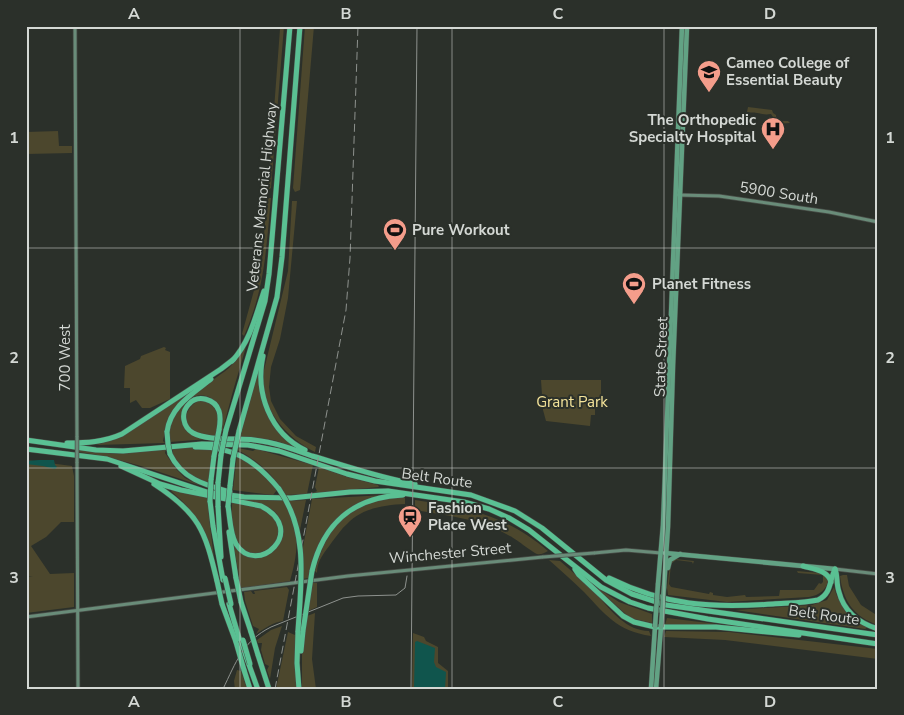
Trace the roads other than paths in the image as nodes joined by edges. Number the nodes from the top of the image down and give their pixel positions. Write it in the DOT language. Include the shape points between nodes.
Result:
graph roads {
  1 [pos="75,26"];
  2 [pos="290,26"];
  3 [pos="300,26"];
  4 [pos="682,26"];
  5 [pos="687,26"];
  6 [pos="677,195"];
  7 [pos="878,222"];
  8 [pos="269,274"];
  9 [pos="277,297"];
  10 [pos="234,358"];
  11 [pos="26,440"];
  12 [pos="42,442"];
  13 [pos="26,448"];
  14 [pos="154,449"];
  15 [pos="106,460"];
  16 [pos="334,462"];
  17 [pos="146,478"];
  18 [pos="460,492"];
  19 [pos="244,497"];
  20 [pos="439,498"];
  21 [pos="228,506"];
  22 [pos="661,552"];
  23 [pos="667,553"];
  24 [pos="680,554"];
  25 [pos="587,565"];
  26 [pos="574,566"];
  27 [pos="803,566"];
  28 [pos="835,569"];
  29 [pos="878,574"];
  30 [pos="221,580"];
  31 [pos="831,584"];
  32 [pos="664,587"];
  33 [pos="228,604"];
  34 [pos="78,610"];
  35 [pos="26,617"];
  36 [pos="658,627"];
  37 [pos="878,629"];
  38 [pos="300,631"];
  39 [pos="878,635"];
  40 [pos="844,639"];
  41 [pos="878,644"];
  42 [pos="257,688"];
  43 [pos="78,689"];
  44 [pos="250,689"];
  45 [pos="269,689"];
  46 [pos="300,689"];
  47 [pos="652,689"];
  48 [pos="656,689"];
  1 -- 34 [label="main road, 700 West, bridge"];
  2 -- 8 [label="highway, Veterans Memorial Highway"];
  3 -- 9 [label="highway, Veterans Memorial Highway"];
  4 -- 6 [label="main road, State Street"];
  5 -- 6 [label="main road, State Street"];
  6 -- 7 [label="main road, 5900 South" via="719,196"];
  6 -- 22 [label="main road, State Street"];
  6 -- 23 [label="main road, State Street"];
  8 -- 10 [label="highway" via="251,328"];
  8 -- 30 [label="highway, Veterans Memorial Highway, bridge" via="265,301 221,456 218,483"];
  9 -- 16 [label="highway" via="261,373 266,407 275,425 292,443"];
  9 -- 21 [label="highway, Veterans Memorial Highway, bridge" via="239,430"];
  10 -- 12 [label="highway" via="131,429 111,439 86,443"];
  10 -- 19 [label="highway, bridge" via="182,402 171,417 168,444 180,470 194,480"];
  11 -- 12 [label="highway, Belt Route"];
  12 -- 14 [label="highway, Belt Route" via="96,450"];
  13 -- 15 [label="highway, Belt Route"];
  14 -- 18 [label="highway, Belt Route" via="202,444 248,445 286,453 375,481"];
  14 -- 38 [label="highway, bridge" via="224,449 259,466 279,489 294,516 299,536 302,557"];
  15 -- 17 [label="highway"];
  15 -- 19 [label="highway, Belt Route" via="208,492"];
  16 -- 18 [label="highway" via="401,482"];
  16 -- 30 [label="highway, bridge" via="268,442 206,437 195,434 184,421 189,403 201,398 209,400 220,415 219,430 214,456 211,480 210,501"];
  17 -- 21 [label="highway" via="181,490 261,506 270,511 280,523 279,541 272,550 258,556 240,549 235,542"];
  17 -- 30 [label="highway" via="190,511 206,540"];
  18 -- 25 [label="highway, Belt Route" via="516,511"];
  19 -- 20 [label="highway, Belt Route" via="291,498 388,491"];
  20 -- 26 [label="highway, Belt Route" via="490,509 509,518"];
  20 -- 38 [label="highway, bridge" via="386,496 360,504 330,529 316,555"];
  21 -- 45 [label="highway, Veterans Memorial Highway, bridge" via="241,602"];
  22 -- 23 [label="main road, Winchester Street"];
  22 -- 34 [label="main road, Winchester Street, bridge" via="626,550 348,576"];
  22 -- 36 [label="main road, State Street, bridge"];
  23 -- 24 [label="main road, Winchester Street"];
  23 -- 32 [label="main road, State Street"];
  24 -- 27 [label="main road, Winchester Street"];
  24 -- 32 [label="main road" via="669,562"];
  25 -- 31 [label="highway" via="634,590 708,606 816,600 826,594"];
  25 -- 39 [label="highway, Belt Route" via="632,594 666,605"];
  26 -- 36 [label="highway" via="579,575 623,616 630,621"];
  26 -- 40 [label="highway, Belt Route" via="608,591 648,608"];
  27 -- 28 [label="main road, Winchester Street"];
  27 -- 31 [label="highway" via="826,573"];
  28 -- 29 [label="main road, Winchester Street"];
  28 -- 31 [label="highway"];
  28 -- 37 [label="highway" via="838,590 848,610 862,623"];
  30 -- 33 [label="highway, Veterans Memorial Highway, bridge"];
  30 -- 33 [label="highway, bridge"];
  32 -- 36 [label="main road, State Street, bridge"];
  33 -- 42 [label="highway, bridge"];
  33 -- 42 [label="highway, Veterans Memorial Highway, bridge"];
  33 -- 44 [label="highway, bridge"];
  34 -- 35 [label="main road, Winchester Street"];
  34 -- 43 [label="main road, 700 West"];
  36 -- 40 [label="highway" via="716,627"];
  36 -- 47 [label="main road, State Street"];
  36 -- 48 [label="main road, State Street"];
  38 -- 46 [label="highway"];
  40 -- 41 [label="highway, Belt Route"];
}
